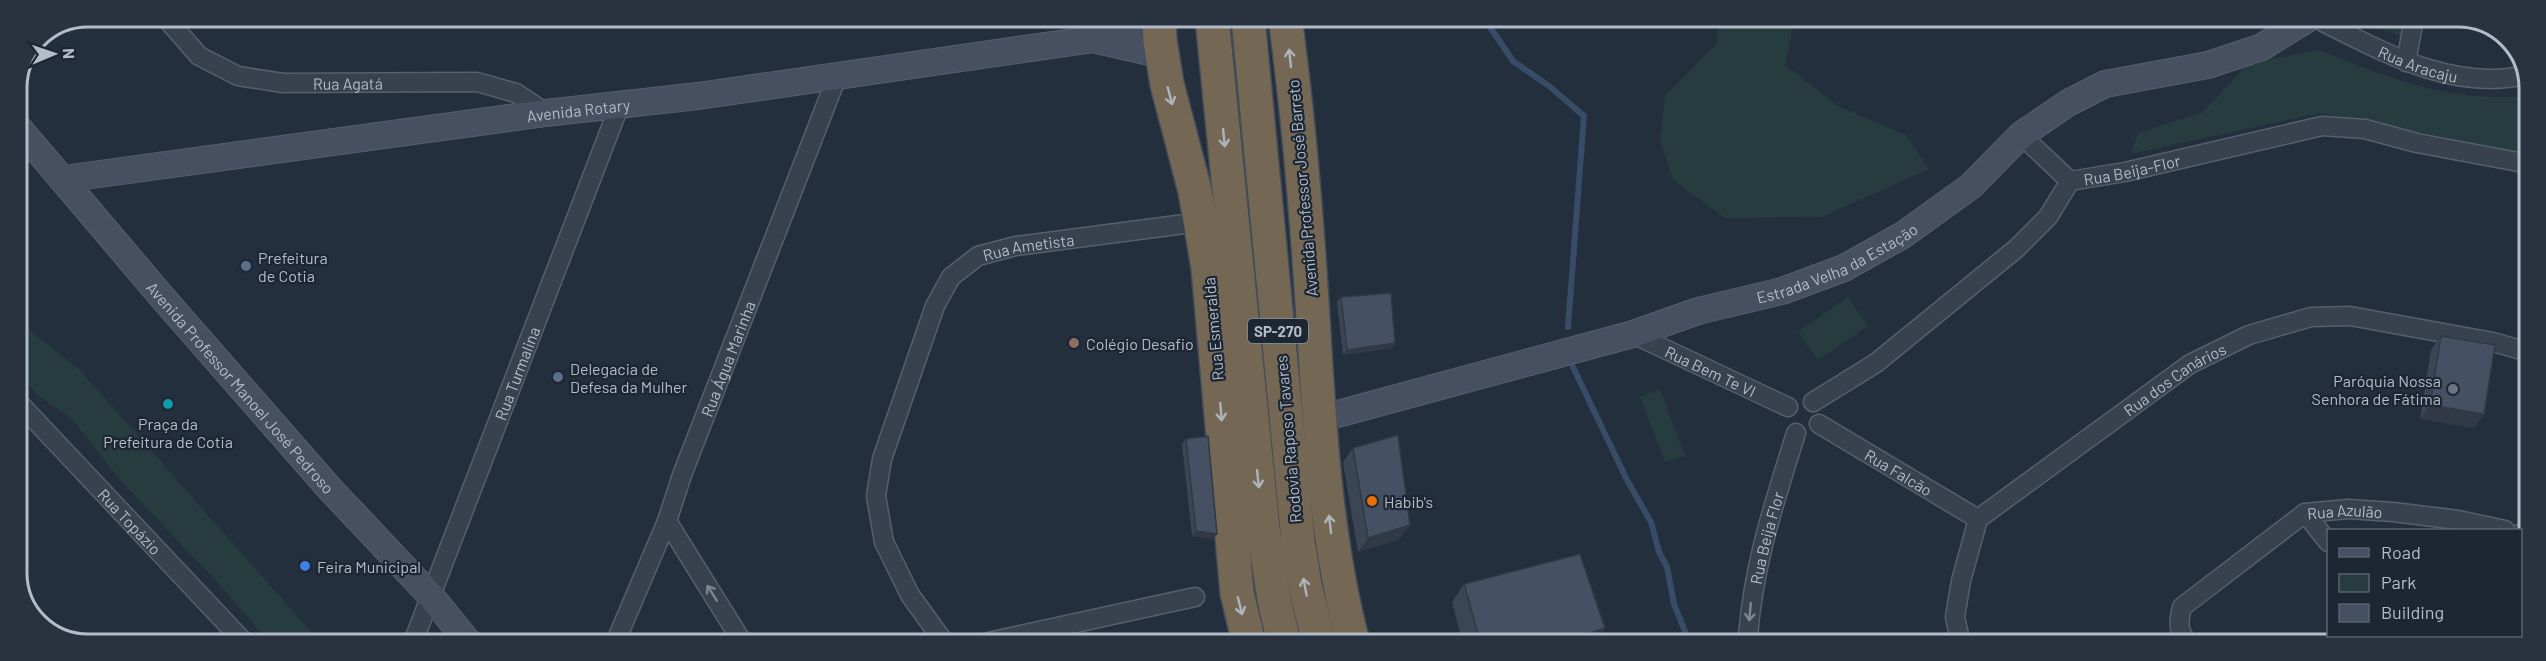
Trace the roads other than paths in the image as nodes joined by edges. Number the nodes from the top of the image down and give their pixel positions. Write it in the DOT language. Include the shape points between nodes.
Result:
graph roads {
  1 [pos="174,27"];
  2 [pos="1133,27"];
  3 [pos="1160,27"];
  4 [pos="1213,27"];
  5 [pos="1249,27"];
  6 [pos="1259,27"];
  7 [pos="1286,27"];
  8 [pos="2294,27"];
  9 [pos="2334,27"];
  10 [pos="2413,27"];
  11 [pos="1094,39"];
  12 [pos="1163,55"];
  13 [pos="2406,62"];
  14 [pos="838,74"];
  15 [pos="2518,76"];
  16 [pos="620,104"];
  17 [pos="546,113"];
  18 [pos="2021,135"];
  19 [pos="27,138"];
  20 [pos="2519,162"];
  21 [pos="63,179"];
  22 [pos="2070,181"];
  23 [pos="1200,222"];
  24 [pos="1632,334"];
  25 [pos="2519,349"];
  26 [pos="1813,402"];
  27 [pos="1788,407"];
  28 [pos="27,412"];
  29 [pos="1319,419"];
  30 [pos="1819,424"];
  31 [pos="1796,434"];
  32 [pos="2305,513"];
  33 [pos="1977,519"];
  34 [pos="667,521"];
  35 [pos="2497,529"];
  36 [pos="2327,541"];
  37 [pos="430,595"];
  38 [pos="1195,597"];
  39 [pos="236,634"];
  40 [pos="416,634"];
  41 [pos="462,634"];
  42 [pos="619,634"];
  43 [pos="737,634"];
  44 [pos="938,634"];
  45 [pos="1025,634"];
  46 [pos="1247,634"];
  47 [pos="1282,634"];
  48 [pos="1317,634"];
  49 [pos="1351,634"];
  50 [pos="1748,634"];
  51 [pos="1959,634"];
  52 [pos="2180,634"];
  1 -- 17 [label="street, Rua Agatá" via="199,56 238,76 283,83 477,82 516,93"];
  2 -- 11 [label="street, Avenida Rotary"];
  3 -- 12 [label="highway, Rua Esmeralda"];
  4 -- 47 [label="highway, Rodovia Raposo Tavares / SP-270, one-way" via="1263,529"];
  48 -- 5 [label="highway, Rodovia Raposo Tavares / SP-270, one-way" via="1298,541"];
  6 -- 29 [label="highway" via="1294,328"];
  29 -- 7 [label="highway, Avenida Professor José Barreto, one-way" via="1312,290"];
  8 -- 18 [label="street, Estrada Velha da Estação" via="2262,47 2208,65 2105,84"];
  9 -- 13 [label="street, Rua Aracaju"];
  10 -- 13 [label="street"];
  11 -- 12 [label="street, Avenida Rotary"];
  11 -- 14 [label="street, Avenida Rotary"];
  12 -- 23 [label="highway, Rua Esmeralda, one-way"];
  13 -- 15 [label="street, Rua Aracaju" via="2450,76 2486,80"];
  14 -- 16 [label="street, Avenida Rotary"];
  14 -- 34 [label="street, Rua Água Marinha"];
  16 -- 17 [label="street, Avenida Rotary"];
  16 -- 37 [label="street, Rua Turmalina"];
  17 -- 21 [label="street, Avenida Rotary"];
  18 -- 22 [label="street"];
  18 -- 24 [label="street, Estrada Velha da Estação" via="1971,186 1903,235 1844,268 1782,291 1698,311"];
  19 -- 21 [label="street, Avenida Professor Manoel José Pedroso"];
  20 -- 22 [label="street, Rua Beija-Flor" via="2365,129 2322,126"];
  21 -- 37 [label="street, Avenida Professor Manoel José Pedroso" via="330,489"];
  22 -- 26 [label="street, Rua Beija-Flor" via="2048,217 2017,248 1876,363"];
  23 -- 44 [label="street, Rua Ametista" via="1016,246 978,256 951,278 935,306 882,459 876,496 884,542 910,595"];
  23 -- 46 [label="highway, Rua Esmeralda, one-way" via="1208,268 1237,593"];
  24 -- 27 [label="street, Rua Bem Te VI"];
  24 -- 29 [label="street, Estrada Velha da Estação"];
  25 -- 33 [label="street, Rua dos Canários" via="2350,316 2311,317 2249,335 2190,364"];
  26 -- 27 [label="street" via="1800,399"];
  26 -- 30 [label="street" via="1818,408"];
  27 -- 31 [label="street" via="1786,422"];
  28 -- 39 [label="street, Rua Topázio"];
  49 -- 29 [label="highway, Avenida Professor José Barreto, one-way" via="1332,535"];
  30 -- 31 [label="street" via="1805,435"];
  30 -- 33 [label="street, Rua Falcão"];
  31 -- 50 [label="street, Rua Beija Flor, one-way" via="1762,544"];
  32 -- 35 [label="street, Rua Azulão" via="2371,510 2458,519"];
  32 -- 36 [label="street"];
  32 -- 52 [label="street, Rua Azulão" via="2182,607"];
  33 -- 51 [label="street" via="1960,581 1955,617"];
  34 -- 42 [label="street, Rua Água Marinha"];
  43 -- 34 [label="street, one-way"];
  37 -- 40 [label="street, Rua Turmalina"];
  37 -- 41 [label="street, Avenida Professor Manoel José Pedroso"];
  38 -- 45 [label="street"];
}
